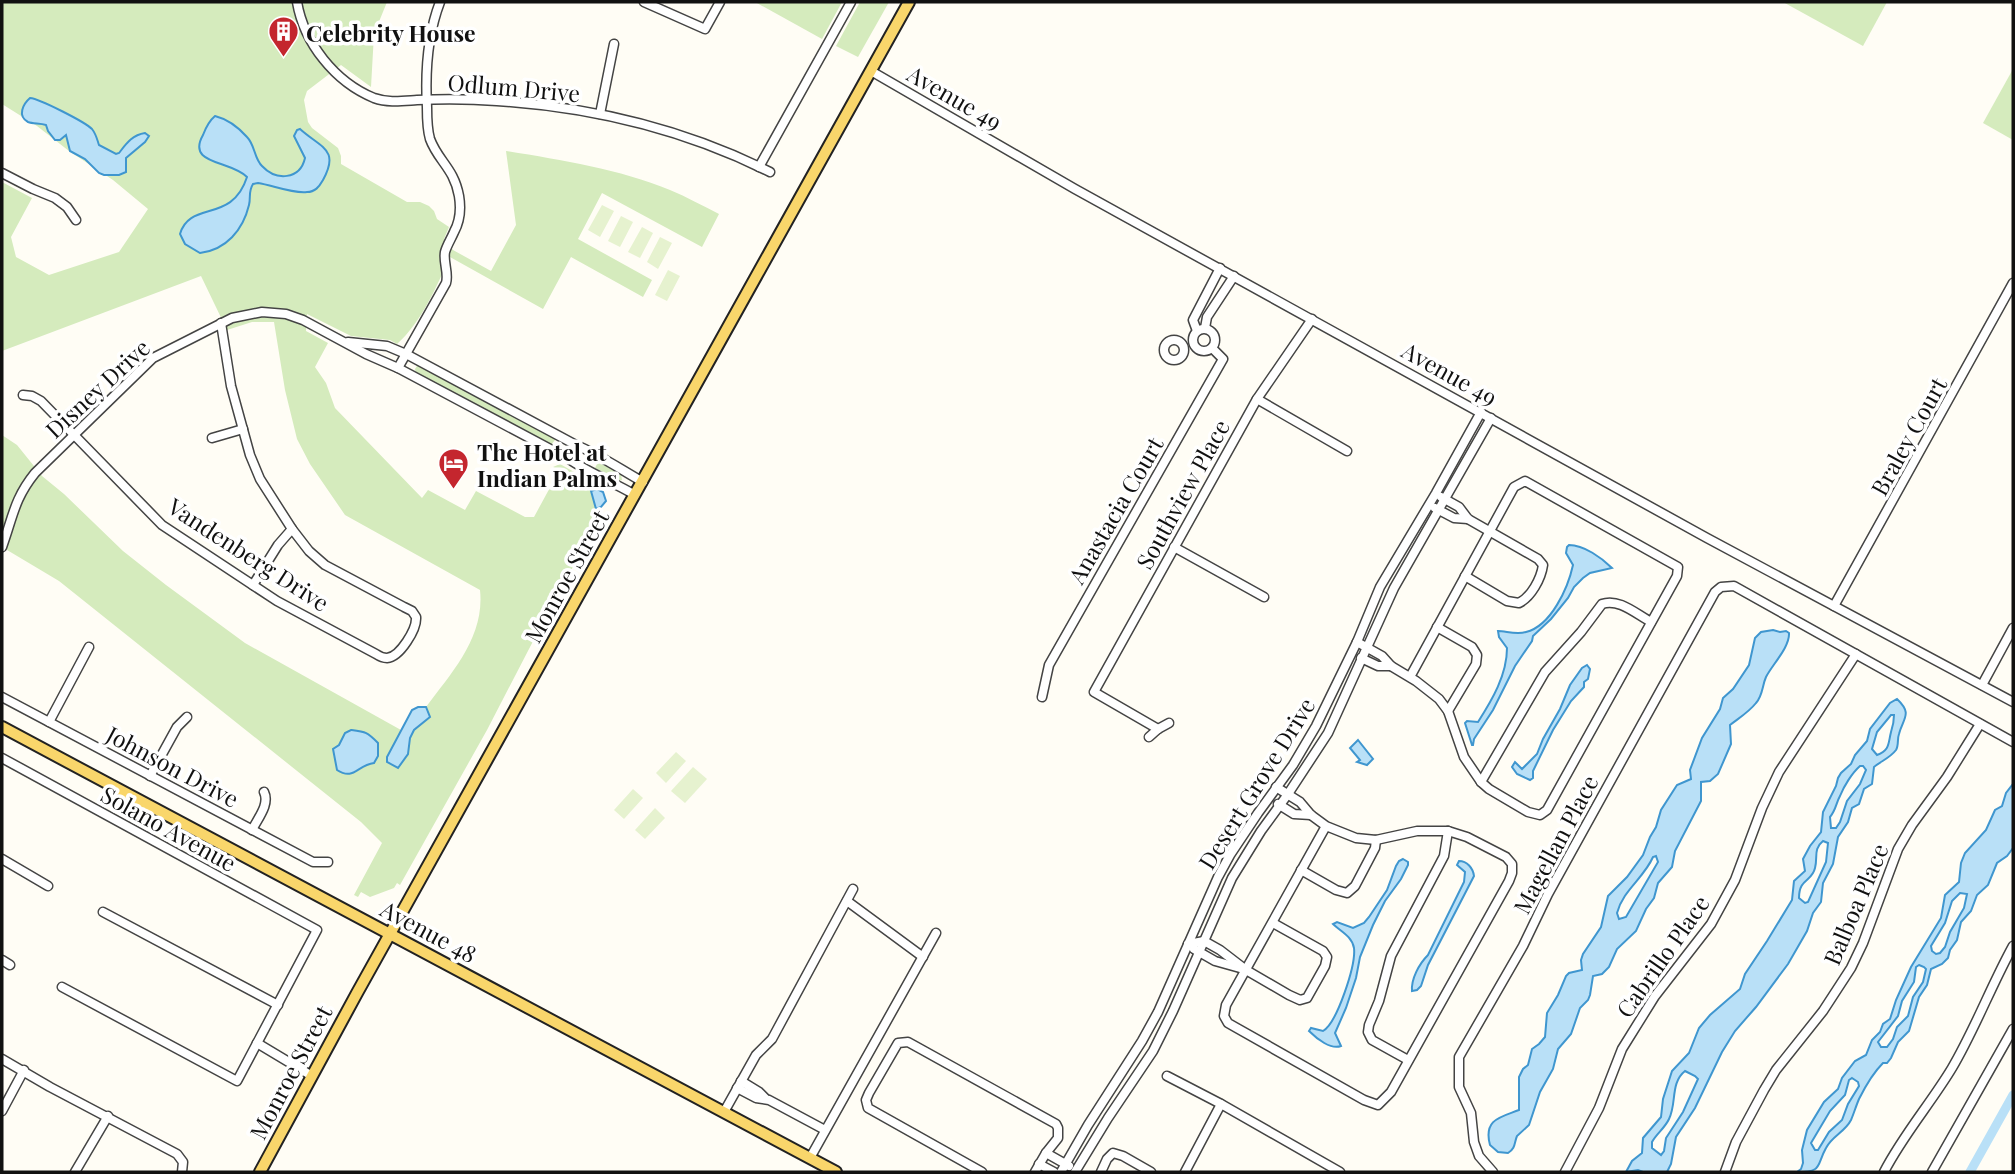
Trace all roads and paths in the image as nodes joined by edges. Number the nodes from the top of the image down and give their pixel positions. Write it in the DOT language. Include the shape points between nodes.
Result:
graph roads {
  1 [pos="297,2"];
  2 [pos="440,2"];
  3 [pos="644,2"];
  4 [pos="720,2"];
  5 [pos="851,2"];
  6 [pos="909,2"];
  7 [pos="614,44"];
  8 [pos="871,71"];
  9 [pos="426,100"];
  10 [pos="600,114"];
  11 [pos="759,167"];
  12 [pos="770,172"];
  13 [pos="2,173"];
  14 [pos="76,220"];
  15 [pos="1220,268"];
  16 [pos="1234,276"];
  17 [pos="2013,284"];
  18 [pos="1312,319"];
  19 [pos="220,323"];
  20 [pos="1201,330"];
  21 [pos="343,342"];
  22 [pos="1194,343"];
  23 [pos="1184,347"];
  24 [pos="1212,348"];
  25 [pos="406,354"];
  26 [pos="398,368"];
  27 [pos="23,395"];
  28 [pos="1257,399"];
  29 [pos="1480,412"];
  30 [pos="1491,418"];
  31 [pos="243,429"];
  32 [pos="74,434"];
  33 [pos="212,438"];
  34 [pos="1347,451"];
  35 [pos="643,482"];
  36 [pos="1436,494"];
  37 [pos="635,495"];
  38 [pos="1445,499"];
  39 [pos="1430,505"];
  40 [pos="1439,510"];
  41 [pos="1468,519"];
  42 [pos="292,529"];
  43 [pos="1490,531"];
  44 [pos="2,547"];
  45 [pos="1174,547"];
  46 [pos="1465,576"];
  47 [pos="253,585"];
  48 [pos="1265,597"];
  49 [pos="1834,606"];
  50 [pos="1651,622"];
  51 [pos="1437,627"];
  52 [pos="2013,630"];
  53 [pos="1357,642"];
  54 [pos="89,647"];
  55 [pos="1367,648"];
  56 [pos="1352,653"];
  57 [pos="1856,654"];
  58 [pos="1363,659"];
  59 [pos="1391,666"];
  60 [pos="1410,677"];
  61 [pos="1982,685"];
  62 [pos="2,697"];
  63 [pos="1042,697"];
  64 [pos="2013,702"];
  65 [pos="1448,711"];
  66 [pos="187,717"];
  67 [pos="49,722"];
  68 [pos="1169,723"];
  69 [pos="1980,724"];
  70 [pos="2,727"];
  71 [pos="1158,729"];
  72 [pos="1149,737"];
  73 [pos="2013,742"];
  74 [pos="2,758"];
  75 [pos="150,776"];
  76 [pos="1481,782"];
  77 [pos="1276,787"];
  78 [pos="264,792"];
  79 [pos="1288,794"];
  80 [pos="1269,798"];
  81 [pos="1280,805"];
  82 [pos="1311,816"];
  83 [pos="1326,825"];
  84 [pos="252,830"];
  85 [pos="1448,831"];
  86 [pos="1376,840"];
  87 [pos="2,859"];
  88 [pos="328,862"];
  89 [pos="1301,870"];
  90 [pos="48,886"];
  91 [pos="853,889"];
  92 [pos="847,901"];
  93 [pos="103,912"];
  94 [pos="1273,923"];
  95 [pos="936,933"];
  96 [pos="391,934"];
  97 [pos="1204,941"];
  98 [pos="1188,944"];
  99 [pos="2013,946"];
  100 [pos="1199,952"];
  101 [pos="923,957"];
  102 [pos="1246,970"];
  103 [pos="62,987"];
  104 [pos="278,1005"];
  105 [pos="2013,1028"];
  106 [pos="257,1043"];
  107 [pos="2,1059"];
  108 [pos="1408,1060"];
  109 [pos="23,1070"];
  110 [pos="312,1076"];
  111 [pos="1167,1076"];
  112 [pos="739,1085"];
  113 [pos="1221,1104"];
  114 [pos="2,1111"];
  115 [pos="724,1112"];
  116 [pos="108,1116"];
  117 [pos="825,1130"];
  118 [pos="1046,1153"];
  119 [pos="810,1158"];
  120 [pos="1037,1168"];
  121 [pos="1064,1168"];
  122 [pos="1077,1171"];
  123 [pos="75,1172"];
  124 [pos="182,1172"];
  125 [pos="260,1172"];
  126 [pos="836,1172"];
  127 [pos="982,1172"];
  128 [pos="1054,1172"];
  129 [pos="1101,1172"];
  130 [pos="1151,1172"];
  131 [pos="1185,1172"];
  132 [pos="1340,1172"];
  133 [pos="1493,1172"];
  134 [pos="1565,1172"];
  135 [pos="1725,1172"];
  136 [pos="1884,1172"];
  137 [pos="1932,1172"];
  1 -- 9 [label="street, Odlum Drive" via="313,46 343,79 383,101"];
  2 -- 9 [label="street" via="428,41"];
  3 -- 4 [label="street" via="705,29"];
  5 -- 11 [label="street"];
  6 -- 8 [label="main road, Monroe Street"];
  7 -- 10 [label="street"];
  8 -- 15 [label="street, Avenue 49"];
  8 -- 35 [label="main road, Monroe Street"];
  9 -- 10 [label="street, Odlum Drive" via="513,102"];
  9 -- 25 [label="street" via="430,138 454,177 460,213 445,255 446,283"];
  10 -- 11 [label="street, Odlum Drive" via="680,134"];
  11 -- 12 [label="street, Odlum Drive"];
  13 -- 14 [label="street" via="55,198"];
  15 -- 16 [label="street, Avenue 49"];
  15 -- 20 [label="street" via="1193,320"];
  16 -- 18 [label="street, Avenue 49"];
  16 -- 20 [label="street"];
  17 -- 49 [label="street, Braley Court"];
  18 -- 28 [label="street, Southview Place"];
  18 -- 29 [label="street, Avenue 49"];
  19 -- 21 [label="street, Disney Drive" via="274,312 295,317"];
  19 -- 31 [label="street"];
  19 -- 32 [label="street, Disney Drive" via="153,358"];
  20 -- 22 [label="street"];
  20 -- 24 [label="street, Anastacia Court" via="1213,332 1216,341"];
  21 -- 25 [label="street, Disney Drive" via="387,346"];
  21 -- 26 [label="street, Disney Drive"];
  22 -- 23 [label="street"];
  22 -- 24 [label="street" via="1199,350"];
  24 -- 63 [label="street, Anastacia Court" via="1223,359 1049,665"];
  25 -- 26 [label="street"];
  25 -- 35 [label="street, Disney Drive"];
  26 -- 37 [label="street, Disney Drive"];
  27 -- 32 [label="street, Vandenberg Drive" via="41,401"];
  28 -- 34 [label="street"];
  28 -- 45 [label="street, Southview Place"];
  29 -- 30 [label="street, Avenue 49"];
  29 -- 36 [label="street, Desert Grove Drive"];
  30 -- 38 [label="street, Desert Grove Drive"];
  30 -- 49 [label="street, Avenue 49"];
  31 -- 33 [label="street"];
  31 -- 42 [label="street" via="254,467"];
  32 -- 44 [label="street, Disney Drive" via="22,489"];
  32 -- 47 [label="street, Vandenberg Drive" via="162,525"];
  35 -- 37 [label="main road, Monroe Street"];
  36 -- 38 [label="street"];
  36 -- 39 [label="street, Desert Grove Drive"];
  37 -- 96 [label="main road, Monroe Street"];
  38 -- 40 [label="street, Desert Grove Drive"];
  38 -- 41 [label="street"];
  39 -- 40 [label="street"];
  39 -- 53 [label="street, Desert Grove Drive" via="1386,576"];
  40 -- 41 [label="street"];
  40 -- 55 [label="street, Desert Grove Drive" via="1394,588"];
  41 -- 43 [label="street"];
  42 -- 47 [label="street"];
  42 -- 47 [label="street, Vandenberg Drive" via="326,565 412,611 415,629 387,658"];
  43 -- 46 [label="street"];
  43 -- 46 [label="street" via="1538,559 1543,565 1540,576 1524,602 1514,604"];
  43 -- 50 [label="street" via="1514,487 1524,481 1678,567"];
  45 -- 48 [label="street"];
  45 -- 71 [label="street, Southview Place" via="1094,692"];
  46 -- 51 [label="street"];
  49 -- 61 [label="street, Avenue 49"];
  50 -- 76 [label="street" via="1618,603 1602,604 1545,672"];
  50 -- 76 [label="street" via="1547,810 1541,815 1528,812"];
  51 -- 60 [label="street"];
  51 -- 65 [label="street" via="1472,647 1477,655"];
  52 -- 61 [label="street"];
  53 -- 55 [label="street"];
  53 -- 56 [label="street, Desert Grove Drive"];
  54 -- 67 [label="street"];
  55 -- 58 [label="street, Desert Grove Drive"];
  55 -- 59 [label="street"];
  56 -- 58 [label="street"];
  56 -- 77 [label="street, Desert Grove Drive" via="1316,726"];
  57 -- 69 [label="street"];
  57 -- 133 [label="street, Magellan Place" via="1734,586 1714,592 1459,1057 1459,1087 1471,1113 1474,1142"];
  57 -- 134 [label="street, Cabrillo Place" via="1779,772 1735,880 1711,924 1655,996 1622,1049 1599,1108"];
  58 -- 59 [label="street"];
  58 -- 79 [label="street, Desert Grove Drive" via="1328,733"];
  59 -- 60 [label="street"];
  60 -- 65 [label="street" via="1431,691"];
  61 -- 64 [label="street, Avenue 49"];
  62 -- 67 [label="street, Johnson Drive"];
  65 -- 76 [label="street" via="1464,757"];
  66 -- 75 [label="street"];
  67 -- 75 [label="street, Johnson Drive"];
  68 -- 71 [label="street"];
  69 -- 73 [label="street"];
  69 -- 135 [label="street, Balboa Place" via="1898,849 1851,968 1763,1090"];
  70 -- 96 [label="main road, Avenue 48"];
  71 -- 72 [label="street"];
  74 -- 104 [label="street, Solano Avenue" via="317,930"];
  75 -- 84 [label="street, Johnson Drive"];
  77 -- 79 [label="street"];
  77 -- 80 [label="street, Desert Grove Drive"];
  78 -- 84 [label="street" via="267,802"];
  79 -- 81 [label="street, Desert Grove Drive"];
  79 -- 82 [label="street"];
  80 -- 81 [label="street"];
  80 -- 98 [label="street, Desert Grove Drive" via="1230,855"];
  81 -- 82 [label="street" via="1294,814"];
  81 -- 97 [label="street, Desert Grove Drive" via="1232,878"];
  82 -- 83 [label="street"];
  83 -- 86 [label="street" via="1356,838"];
  83 -- 89 [label="street"];
  84 -- 88 [label="street, Johnson Drive" via="313,862"];
  85 -- 86 [label="street" via="1417,831"];
  85 -- 108 [label="street" via="1444,856 1391,956 1369,1025 1372,1040"];
  85 -- 108 [label="street" via="1506,857 1512,873"];
  86 -- 89 [label="street" via="1348,893"];
  87 -- 90 [label="street"];
  89 -- 94 [label="street"];
  91 -- 92 [label="street"];
  92 -- 101 [label="street"];
  92 -- 112 [label="street" via="772,1039 756,1055"];
  93 -- 104 [label="street"];
  94 -- 102 [label="street"];
  94 -- 102 [label="street" via="1327,957 1307,998 1289,995"];
  95 -- 101 [label="street"];
  96 -- 110 [label="main road, Monroe Street"];
  96 -- 115 [label="main road, Avenue 48"];
  97 -- 98 [label="street"];
  97 -- 100 [label="street, Desert Grove Drive"];
  97 -- 102 [label="street"];
  98 -- 100 [label="street"];
  98 -- 121 [label="street, Desert Grove Drive" via="1142,1041"];
  99 -- 136 [label="street" via="1966,1044"];
  100 -- 102 [label="street"];
  100 -- 122 [label="street, Desert Grove Drive" via="1153,1051"];
  101 -- 117 [label="street"];
  102 -- 108 [label="street" via="1224,1011 1228,1023 1374,1105 1387,1098"];
  103 -- 106 [label="street" via="237,1081"];
  104 -- 106 [label="street"];
  105 -- 137 [label="street"];
  106 -- 110 [label="street"];
  107 -- 109 [label="street"];
  109 -- 114 [label="street"];
  109 -- 116 [label="street"];
  110 -- 125 [label="main road, Monroe Street"];
  111 -- 113 [label="street"];
  112 -- 115 [label="street"];
  112 -- 117 [label="street" via="759,1091"];
  113 -- 131 [label="street"];
  113 -- 132 [label="street"];
  115 -- 119 [label="main road, Avenue 48"];
  116 -- 123 [label="street"];
  116 -- 124 [label="street" via="177,1154 183,1162"];
  117 -- 119 [label="street"];
  118 -- 120 [label="street"];
  118 -- 121 [label="street"];
  118 -- 127 [label="street" via="1058,1138 1056,1125 908,1042 898,1043 869,1093 868,1108"];
  119 -- 126 [label="main road, Avenue 48"];
  120 -- 128 [label="street"];
  121 -- 122 [label="street"];
  129 -- 130 [label="street" via="1108,1156 1116,1153"];
}
